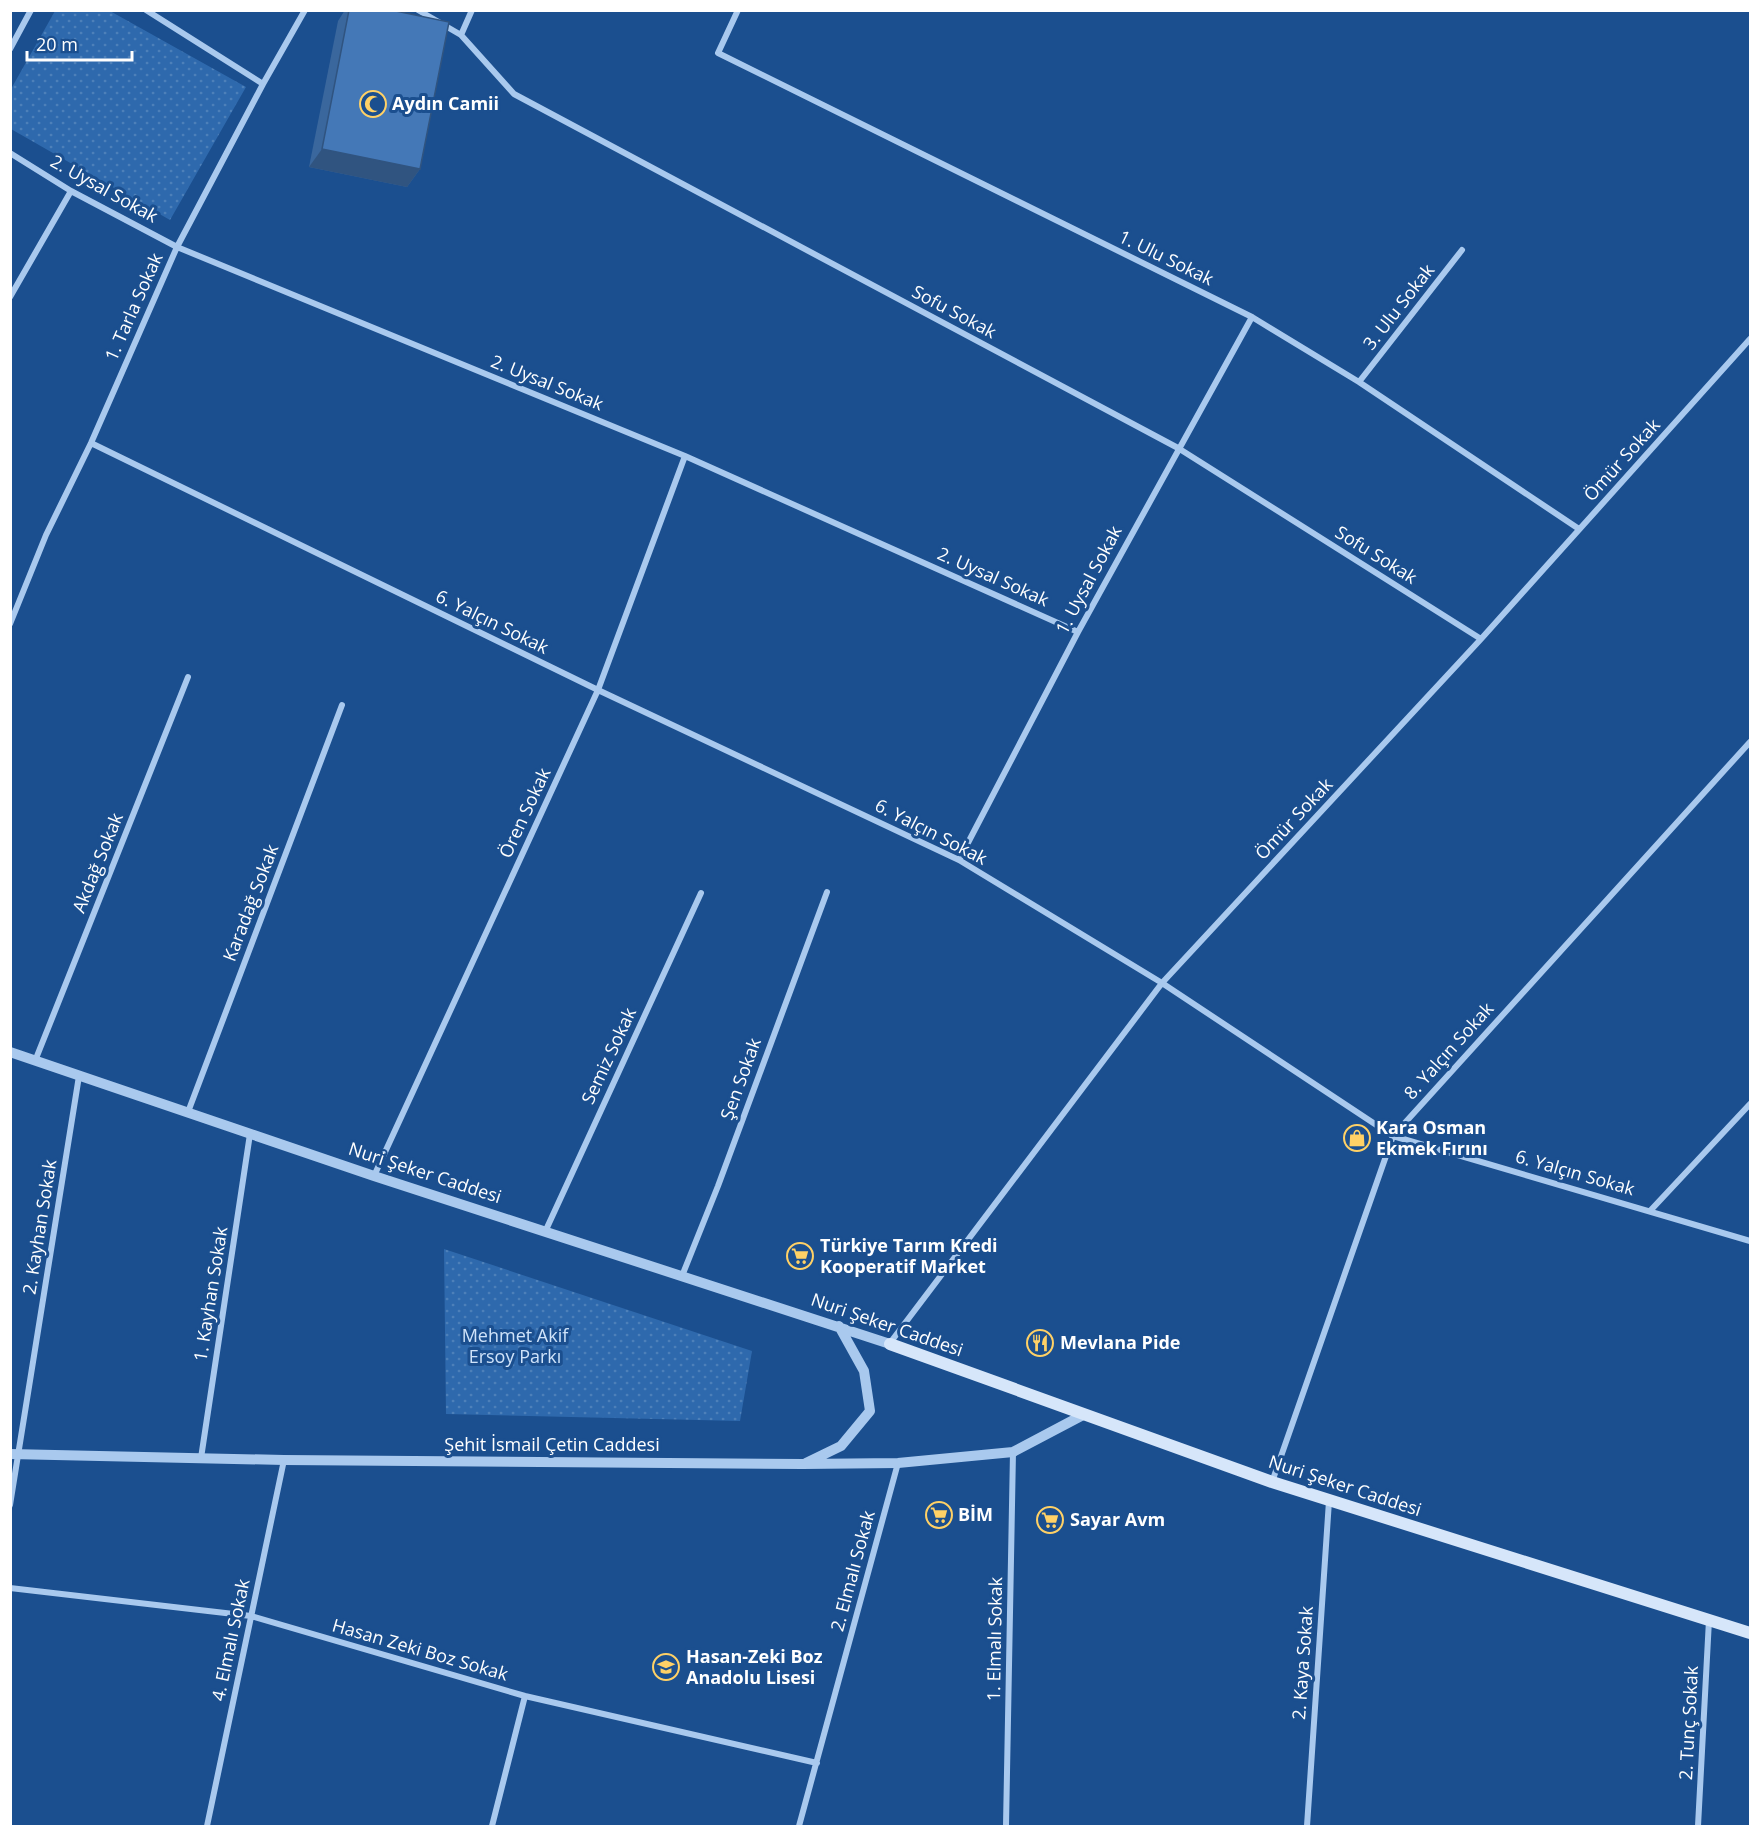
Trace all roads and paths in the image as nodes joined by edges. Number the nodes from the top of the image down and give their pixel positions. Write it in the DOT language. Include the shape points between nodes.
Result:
graph roads {
  1 [pos="31,10"];
  2 [pos="146,10"];
  3 [pos="305,10"];
  4 [pos="418,10"];
  5 [pos="472,10"];
  6 [pos="738,10"];
  7 [pos="461,35"];
  8 [pos="10,49"];
  9 [pos="263,84"];
  10 [pos="10,153"];
  11 [pos="71,191"];
  12 [pos="177,247"];
  13 [pos="1462,250"];
  14 [pos="10,297"];
  15 [pos="1252,317"];
  16 [pos="1750,339"];
  17 [pos="1359,382"];
  18 [pos="90,443"];
  19 [pos="1178,448"];
  20 [pos="685,456"];
  21 [pos="1579,530"];
  22 [pos="10,624"];
  23 [pos="1078,632"];
  24 [pos="1481,639"];
  25 [pos="189,677"];
  26 [pos="598,690"];
  27 [pos="342,705"];
  28 [pos="1750,742"];
  29 [pos="959,860"];
  30 [pos="827,891"];
  31 [pos="701,893"];
  32 [pos="1162,983"];
  33 [pos="10,1052"];
  34 [pos="35,1060"];
  35 [pos="79,1076"];
  36 [pos="1750,1104"];
  37 [pos="188,1112"];
  38 [pos="250,1134"];
  39 [pos="1393,1136"];
  40 [pos="374,1176"];
  41 [pos="1650,1211"];
  42 [pos="545,1232"];
  43 [pos="1750,1241"];
  44 [pos="682,1276"];
  45 [pos="839,1326"];
  46 [pos="890,1344"];
  47 [pos="1083,1415"];
  48 [pos="1014,1452"];
  49 [pos="15,1454"];
  50 [pos="201,1458"];
  51 [pos="284,1460"];
  52 [pos="898,1463"];
  53 [pos="803,1464"];
  54 [pos="1272,1482"];
  55 [pos="1329,1501"];
  56 [pos="10,1505"];
  57 [pos="10,1588"];
  58 [pos="251,1616"];
  59 [pos="1709,1620"];
  60 [pos="1750,1633"];
  61 [pos="525,1696"];
  62 [pos="817,1763"];
  63 [pos="207,1827"];
  64 [pos="492,1827"];
  65 [pos="799,1827"];
  66 [pos="1006,1827"];
  67 [pos="1307,1827"];
  68 [pos="1698,1827"];
  1 -- 8 [label="street"];
  2 -- 9 [label="street"];
  3 -- 9 [label="street, 1. Tarla Sokak"];
  4 -- 7 [label="street, Sofu Sokak"];
  5 -- 7 [label="street"];
  6 -- 15 [label="street, 1. Ulu Sokak" via="718,53"];
  7 -- 19 [label="street, Sofu Sokak" via="514,94"];
  9 -- 12 [label="street, 1. Tarla Sokak"];
  10 -- 11 [label="street, 2. Uysal Sokak"];
  11 -- 12 [label="street, 2. Uysal Sokak"];
  11 -- 14 [label="street"];
  12 -- 18 [label="street, 1. Tarla Sokak"];
  12 -- 20 [label="street, 2. Uysal Sokak"];
  13 -- 17 [label="street, 3. Ulu Sokak"];
  15 -- 17 [label="street, 1. Ulu Sokak"];
  15 -- 19 [label="street, 1. Uysal Sokak"];
  16 -- 21 [label="street, Ömür Sokak"];
  17 -- 21 [label="street, 1. Ulu Sokak"];
  18 -- 22 [label="street, 1. Tarla Sokak" via="46,534"];
  18 -- 26 [label="street, 6. Yalçın Sokak"];
  19 -- 23 [label="street, 1. Uysal Sokak"];
  19 -- 24 [label="street, Sofu Sokak"];
  20 -- 23 [label="street, 2. Uysal Sokak"];
  20 -- 26 [label="street, Ören Sokak"];
  21 -- 24 [label="street, Ömür Sokak"];
  23 -- 29 [label="street, 1. Uysal Sokak"];
  24 -- 32 [label="street, Ömür Sokak"];
  25 -- 34 [label="street, Akdağ Sokak"];
  26 -- 29 [label="street, 6. Yalçın Sokak"];
  26 -- 40 [label="street, Ören Sokak"];
  27 -- 37 [label="street, Karadağ Sokak"];
  28 -- 39 [label="street, 8. Yalçın Sokak"];
  29 -- 32 [label="street, 6. Yalçın Sokak"];
  30 -- 44 [label="street, Şen Sokak"];
  31 -- 42 [label="street, Semiz Sokak"];
  32 -- 39 [label="street, 6. Yalçın Sokak"];
  32 -- 46 [label="street, Ömür Sokak"];
  33 -- 34 [label="street, Nuri Şeker Caddesi"];
  34 -- 35 [label="street, Nuri Şeker Caddesi"];
  35 -- 37 [label="street, Nuri Şeker Caddesi"];
  35 -- 49 [label="street, 2. Kayhan Sokak"];
  36 -- 41 [label="street"];
  37 -- 38 [label="street, Nuri Şeker Caddesi"];
  38 -- 40 [label="street, Nuri Şeker Caddesi"];
  38 -- 50 [label="street, 1. Kayhan Sokak"];
  39 -- 41 [label="street, 6. Yalçın Sokak"];
  39 -- 54 [label="street, 8. Yalçın Sokak"];
  40 -- 42 [label="street, Nuri Şeker Caddesi"];
  41 -- 43 [label="street, 6. Yalçın Sokak"];
  42 -- 44 [label="street, Nuri Şeker Caddesi"];
  44 -- 45 [label="street, Nuri Şeker Caddesi"];
  45 -- 46 [label="street, Nuri Şeker Caddesi"];
  45 -- 53 [label="street" via="864,1371 870,1411 841,1446"];
  46 -- 47 [label="main road, Nuri Şeker Caddesi"];
  47 -- 48 [label="street, Şehit İsmail Çetin Caddesi"];
  47 -- 54 [label="main road, Nuri Şeker Caddesi"];
  48 -- 52 [label="street, Şehit İsmail Çetin Caddesi"];
  48 -- 66 [label="street, 1. Elmalı Sokak"];
  49 -- 50 [label="street, Şehit İsmail Çetin Caddesi"];
  49 -- 56 [label="street, 2. Kayhan Sokak"];
  50 -- 51 [label="street, Şehit İsmail Çetin Caddesi"];
  51 -- 53 [label="street, Şehit İsmail Çetin Caddesi"];
  51 -- 58 [label="street, 4. Elmalı Sokak"];
  52 -- 53 [label="street, Şehit İsmail Çetin Caddesi"];
  52 -- 62 [label="street, 2. Elmalı Sokak"];
  54 -- 55 [label="main road, Nuri Şeker Caddesi"];
  55 -- 59 [label="main road, Nuri Şeker Caddesi"];
  55 -- 67 [label="street, 2. Kaya Sokak"];
  57 -- 58 [label="street, Hasan Zeki Boz Sokak"];
  58 -- 61 [label="street, Hasan Zeki Boz Sokak"];
  58 -- 63 [label="street, 4. Elmalı Sokak"];
  59 -- 60 [label="main road, Nuri Şeker Caddesi"];
  59 -- 68 [label="street, 2. Tunç Sokak"];
  61 -- 62 [label="street, Hasan Zeki Boz Sokak"];
  61 -- 64 [label="street"];
  62 -- 65 [label="street, 2. Elmalı Sokak"];
}
